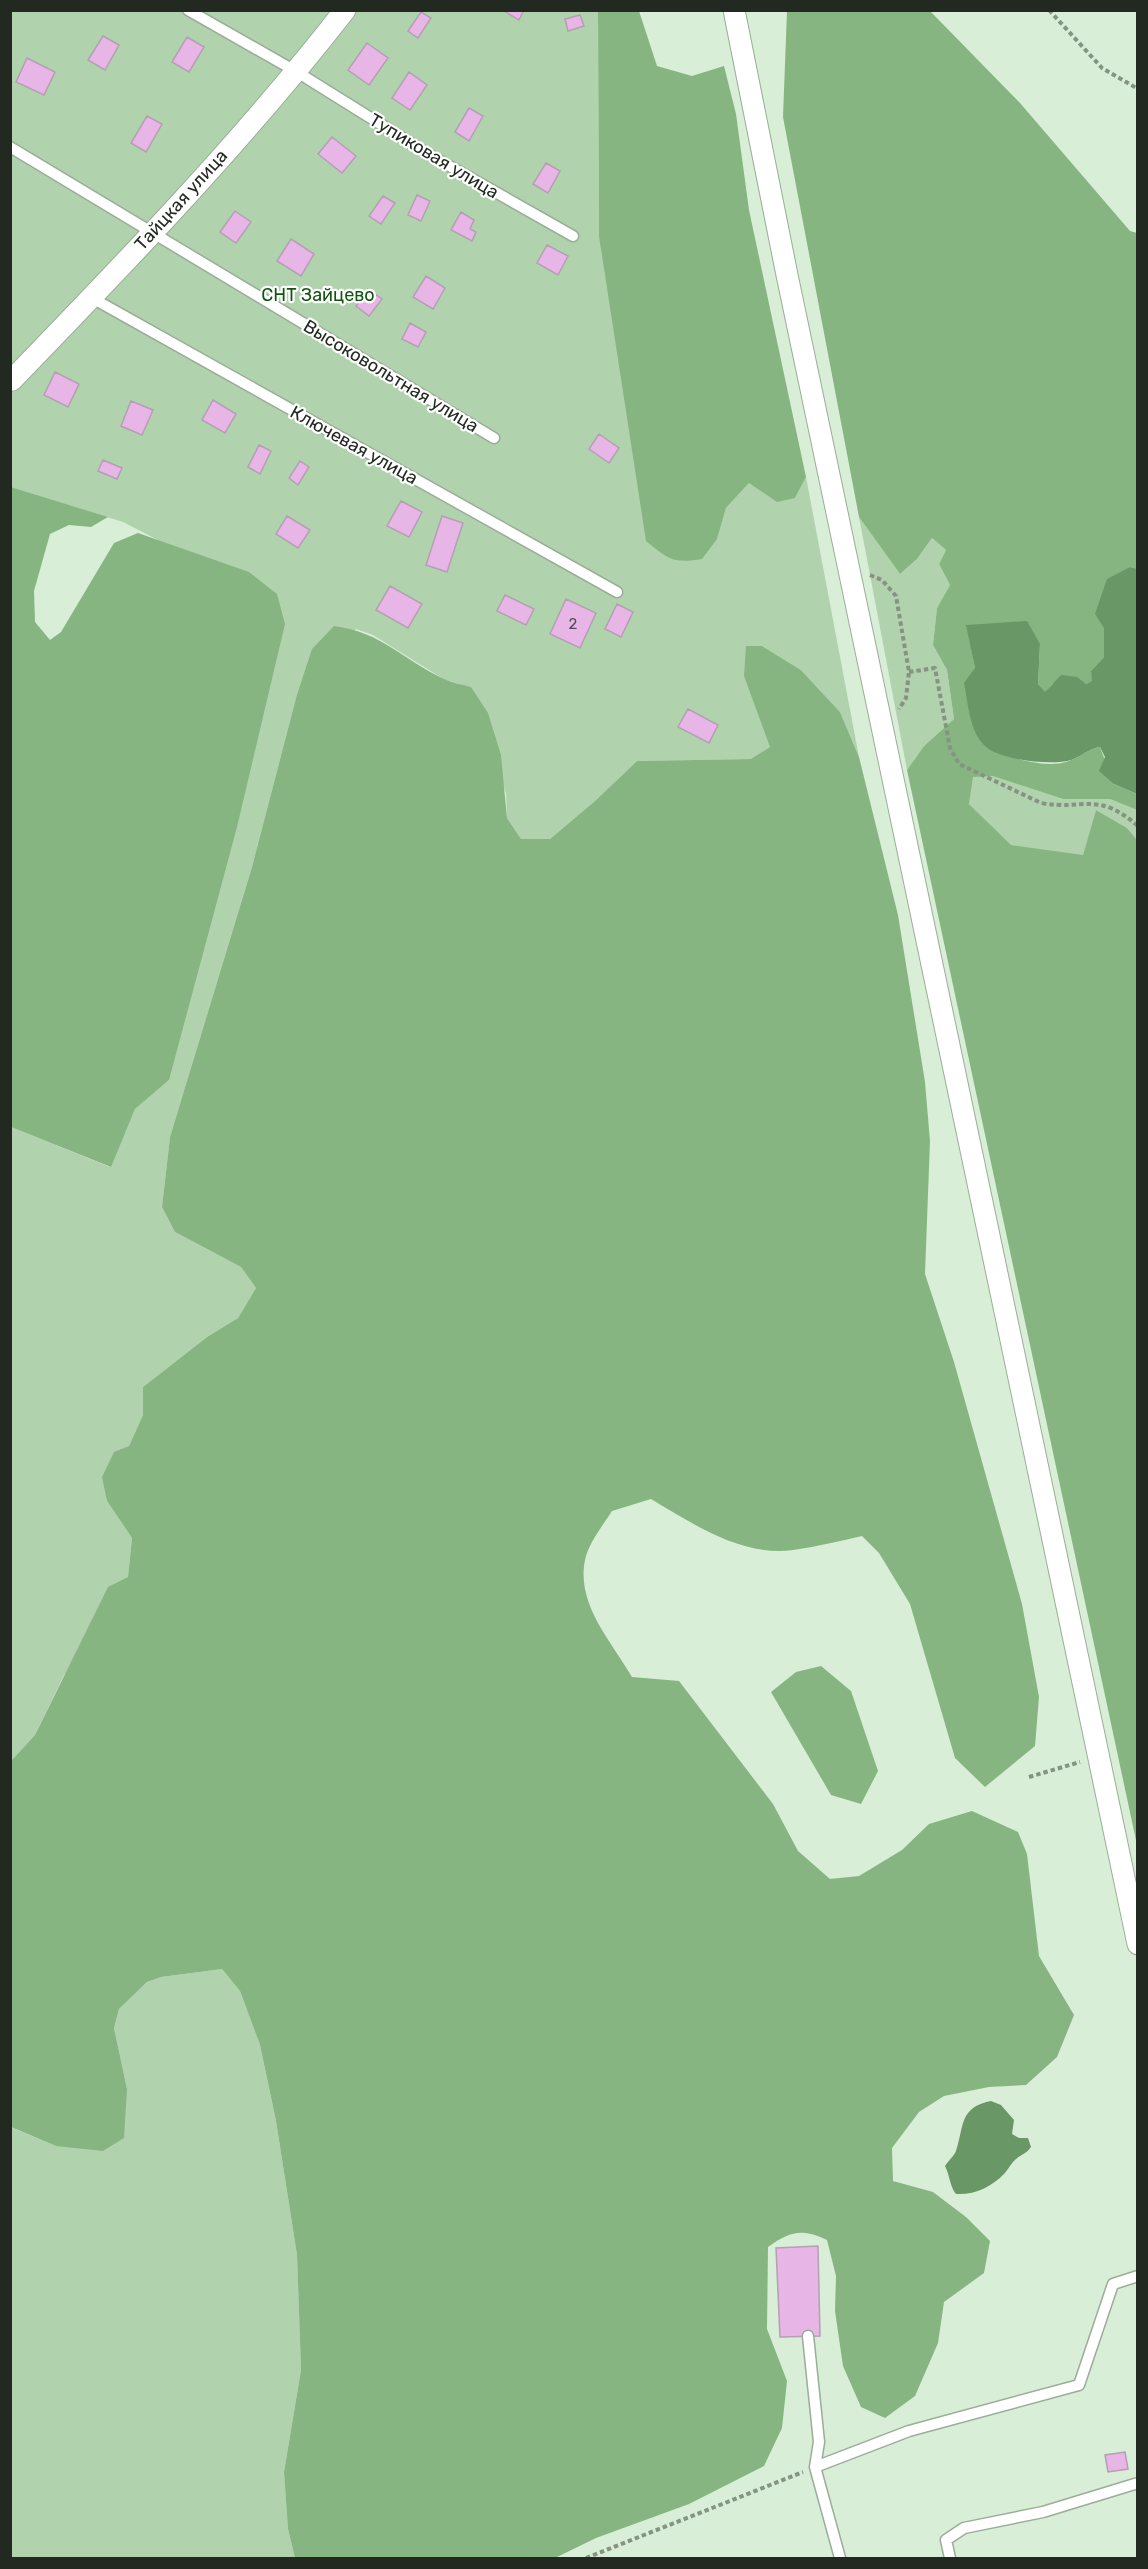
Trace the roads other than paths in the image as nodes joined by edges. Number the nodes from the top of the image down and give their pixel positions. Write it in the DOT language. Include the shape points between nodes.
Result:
graph roads {
  1 [pos="188,10"];
  2 [pos="345,10"];
  3 [pos="734,10"];
  4 [pos="297,72"];
  5 [pos="10,147"];
  6 [pos="153,231"];
  7 [pos="573,236"];
  8 [pos="92,298"];
  9 [pos="11,381"];
  10 [pos="494,438"];
  11 [pos="617,591"];
  12 [pos="1137,1944"];
  13 [pos="1137,2276"];
  14 [pos="808,2336"];
  15 [pos="815,2467"];
  16 [pos="1137,2483"];
  17 [pos="840,2559"];
  18 [pos="950,2559"];
  1 -- 4 [label="lane, Тупиковая улица"];
  2 -- 4 [label="street, Тайцкая улица"];
  3 -- 12 [label="street"];
  4 -- 6 [label="street, Тайцкая улица"];
  4 -- 7 [label="lane, Тупиковая улица" via="430,155"];
  5 -- 6 [label="lane, Высоковольтная улица"];
  6 -- 8 [label="street, Тайцкая улица"];
  6 -- 10 [label="lane, Высоковольтная улица"];
  8 -- 9 [label="street, Тайцкая улица"];
  8 -- 11 [label="lane, Ключевая улица"];
  13 -- 15 [label="lane" via="1113,2284 1079,2385 909,2431"];
  14 -- 15 [label="lane" via="819,2442"];
  15 -- 17 [label="lane"];
  16 -- 18 [label="lane" via="1043,2512 964,2528 946,2540"];
}
